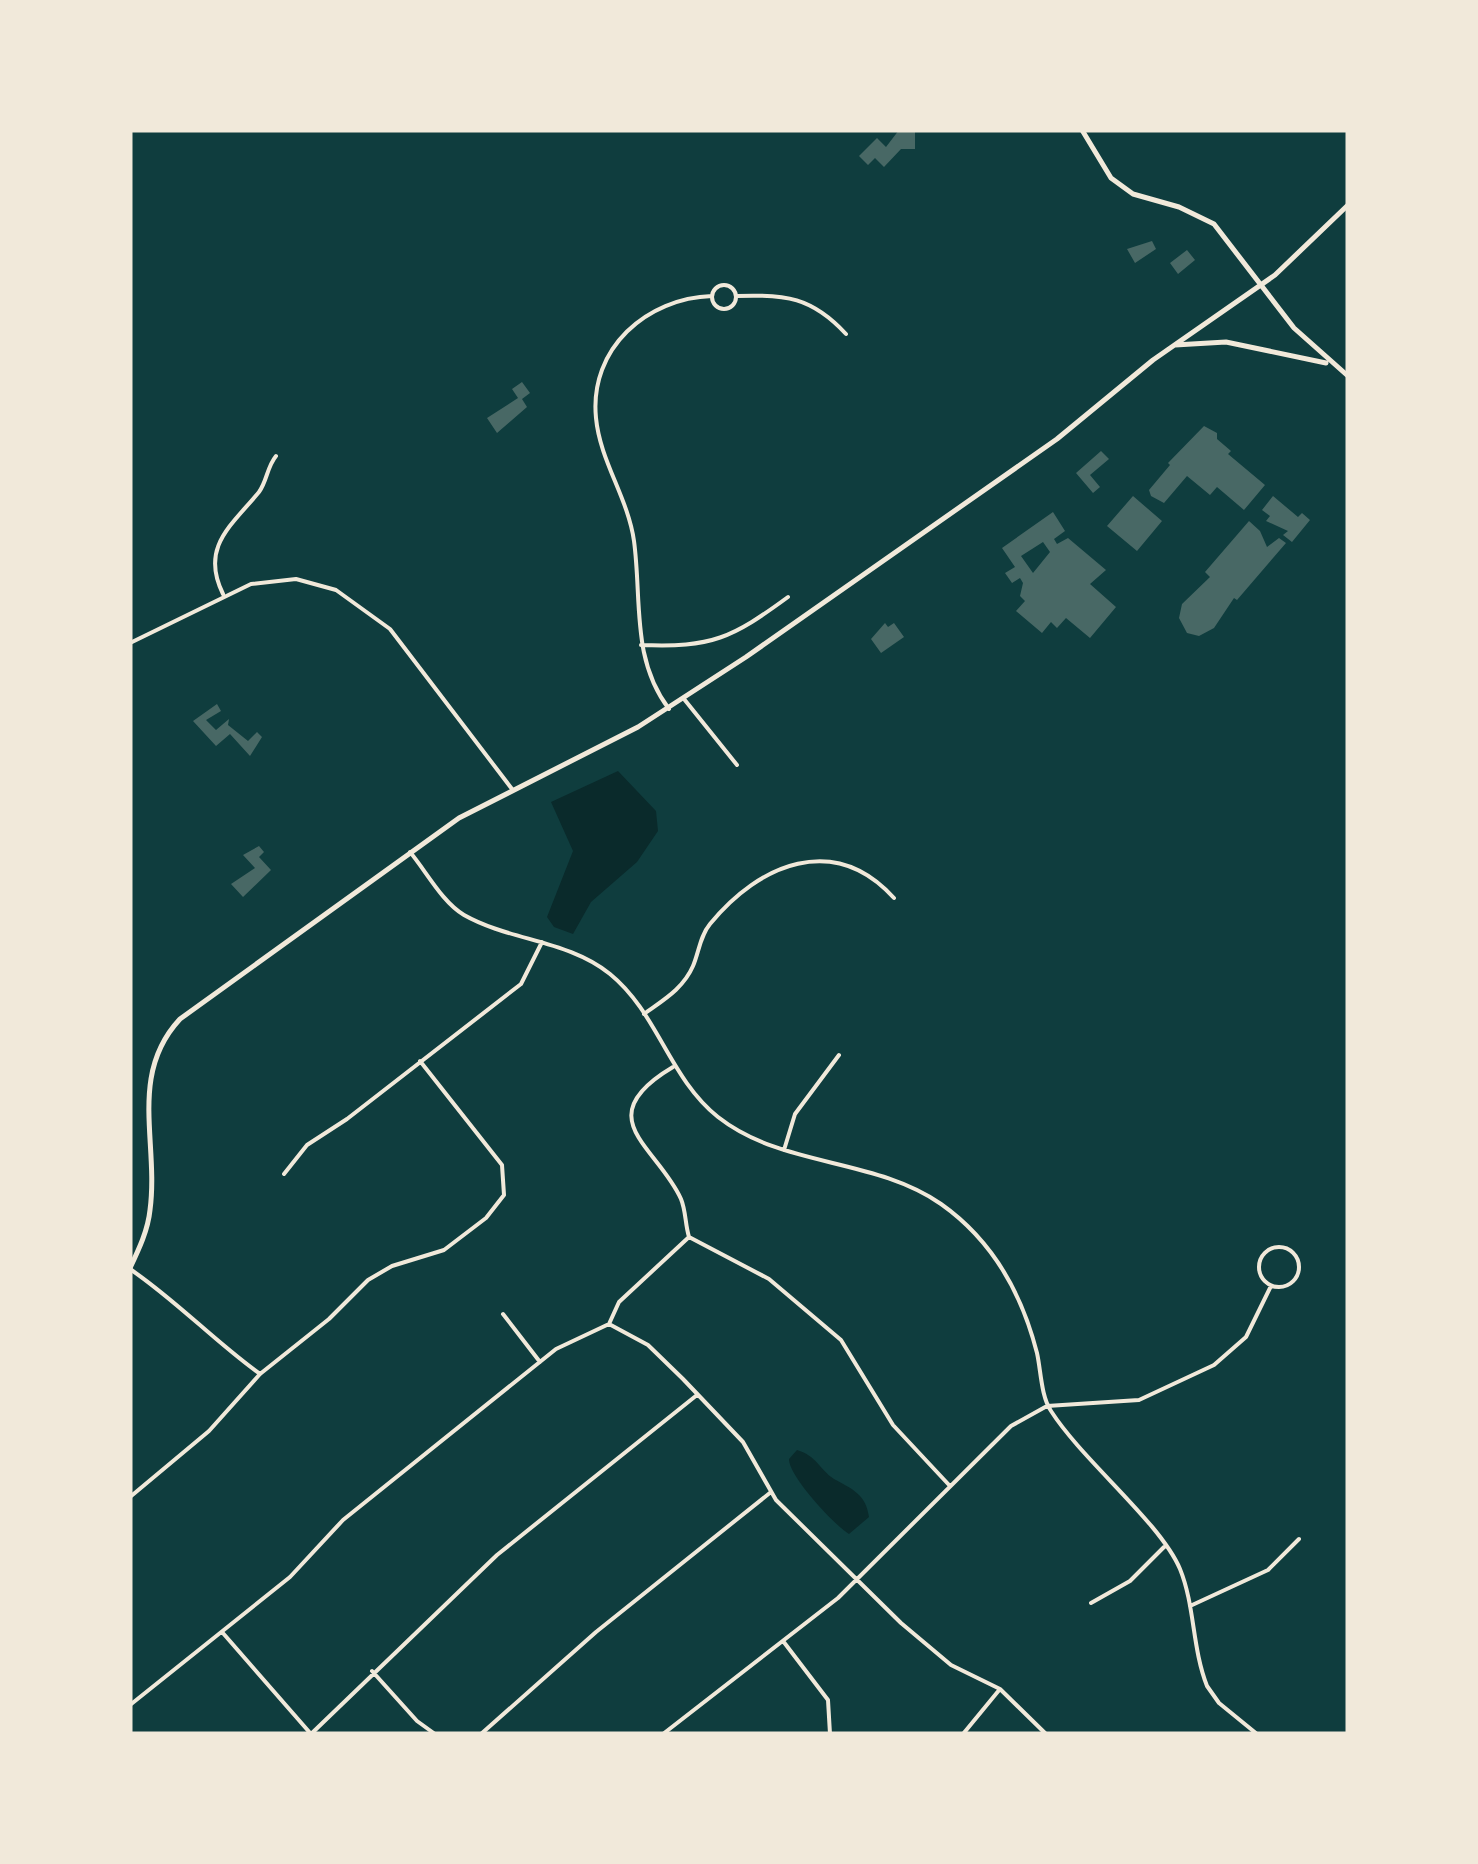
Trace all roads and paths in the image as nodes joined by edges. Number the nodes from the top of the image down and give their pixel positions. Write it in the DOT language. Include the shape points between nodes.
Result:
graph roads {
  1 [pos="1082,130"];
  2 [pos="1348,205"];
  3 [pos="1260,286"];
  4 [pos="712,296"];
  5 [pos="737,296"];
  6 [pos="846,334"];
  7 [pos="1172,345"];
  8 [pos="1329,364"];
  9 [pos="1348,376"];
  10 [pos="276,456"];
  11 [pos="224,594"];
  12 [pos="788,597"];
  13 [pos="130,643"];
  14 [pos="641,644"];
  15 [pos="684,700"];
  16 [pos="669,709"];
  17 [pos="738,765"];
  18 [pos="512,789"];
  19 [pos="410,852"];
  20 [pos="894,898"];
  21 [pos="542,942"];
  22 [pos="644,1014"];
  23 [pos="839,1056"];
  24 [pos="420,1061"];
  25 [pos="673,1067"];
  26 [pos="784,1150"];
  27 [pos="284,1174"];
  28 [pos="688,1237"];
  29 [pos="130,1268"];
  30 [pos="1271,1286"];
  31 [pos="502,1314"];
  32 [pos="609,1324"];
  33 [pos="540,1362"];
  34 [pos="260,1374"];
  35 [pos="697,1394"];
  36 [pos="1048,1406"];
  37 [pos="950,1486"];
  38 [pos="771,1492"];
  39 [pos="130,1497"];
  40 [pos="1299,1540"];
  41 [pos="1164,1547"];
  42 [pos="857,1580"];
  43 [pos="1090,1604"];
  44 [pos="1190,1606"];
  45 [pos="222,1632"];
  46 [pos="783,1641"];
  47 [pos="372,1672"];
  48 [pos="1000,1689"];
  49 [pos="130,1705"];
  50 [pos="311,1734"];
  51 [pos="435,1734"];
  52 [pos="481,1734"];
  53 [pos="663,1734"];
  54 [pos="830,1734"];
  55 [pos="962,1734"];
  56 [pos="1046,1734"];
  57 [pos="1257,1734"];
  1 -- 3 [label="street" via="1111,178 1133,194 1208,219"];
  2 -- 3 [label="street" via="1316,242"];
  3 -- 7 [label="street"];
  3 -- 8 [label="street"];
  4 -- 5 [label="street" via="722,284"];
  4 -- 5 [label="street" via="724,309"];
  4 -- 14 [label="street" via="656,308 624,332 600,377 596,416 632,530"];
  5 -- 6 [label="street" via="795,296 820,308"];
  7 -- 8 [label="street" via="1226,342"];
  7 -- 15 [label="street" via="1057,438"];
  8 -- 9 [label="street"];
  10 -- 11 [label="street" via="263,486 216,545 214,568"];
  11 -- 13 [label="street"];
  11 -- 18 [label="street" via="296,579 359,603 407,650"];
  12 -- 14 [label="street" via="744,630 714,641"];
  14 -- 16 [label="street" via="650,680"];
  15 -- 16 [label="street"];
  15 -- 17 [label="street"];
  16 -- 18 [label="street"];
  18 -- 19 [label="street"];
  19 -- 21 [label="street" via="461,914"];
  19 -- 29 [label="street" via="164,1036 148,1088 150,1214"];
  20 -- 22 [label="street" via="864,874 832,862 780,867 710,924 684,983"];
  21 -- 22 [label="street" via="600,967"];
  21 -- 24 [label="street" via="521,984"];
  22 -- 25 [label="street"];
  23 -- 26 [label="street" via="799,1109"];
  24 -- 27 [label="street" via="307,1144"];
  24 -- 34 [label="street" via="502,1165 500,1202 444,1250 368,1280"];
  25 -- 26 [label="street" via="717,1116"];
  25 -- 28 [label="street" via="636,1100 633,1126 644,1152 680,1197"];
  26 -- 36 [label="street" via="892,1178 941,1204 971,1230 1022,1306"];
  28 -- 32 [label="street" via="619,1302"];
  28 -- 37 [label="street" via="769,1279 840,1340 893,1425"];
  29 -- 34 [label="street"];
  30 -- 30 [label="street" via="1296,1278 1298,1258 1288,1250 1270,1250 1261,1260 1260,1273"];
  30 -- 36 [label="street" via="1246,1337 1214,1365 1139,1400"];
  31 -- 33 [label="street"];
  32 -- 33 [label="street"];
  32 -- 35 [label="street" via="655,1350"];
  33 -- 45 [label="street" via="343,1520 290,1577"];
  34 -- 39 [label="street" via="209,1431"];
  35 -- 38 [label="street" via="744,1442"];
  35 -- 47 [label="street" via="497,1555"];
  36 -- 37 [label="street" via="1011,1426"];
  36 -- 41 [label="street"];
  37 -- 42 [label="street"];
  38 -- 42 [label="street"];
  38 -- 52 [label="street"];
  40 -- 44 [label="street" via="1268,1570"];
  41 -- 43 [label="street" via="1130,1581"];
  41 -- 44 [label="street" via="1180,1568"];
  42 -- 46 [label="street"];
  42 -- 48 [label="street" via="936,1654"];
  44 -- 57 [label="street" via="1206,1686"];
  45 -- 49 [label="street"];
  45 -- 50 [label="street"];
  46 -- 53 [label="street"];
  46 -- 54 [label="street" via="828,1700"];
  47 -- 50 [label="street"];
  47 -- 51 [label="street"];
  48 -- 55 [label="street"];
  48 -- 56 [label="street"];
}
